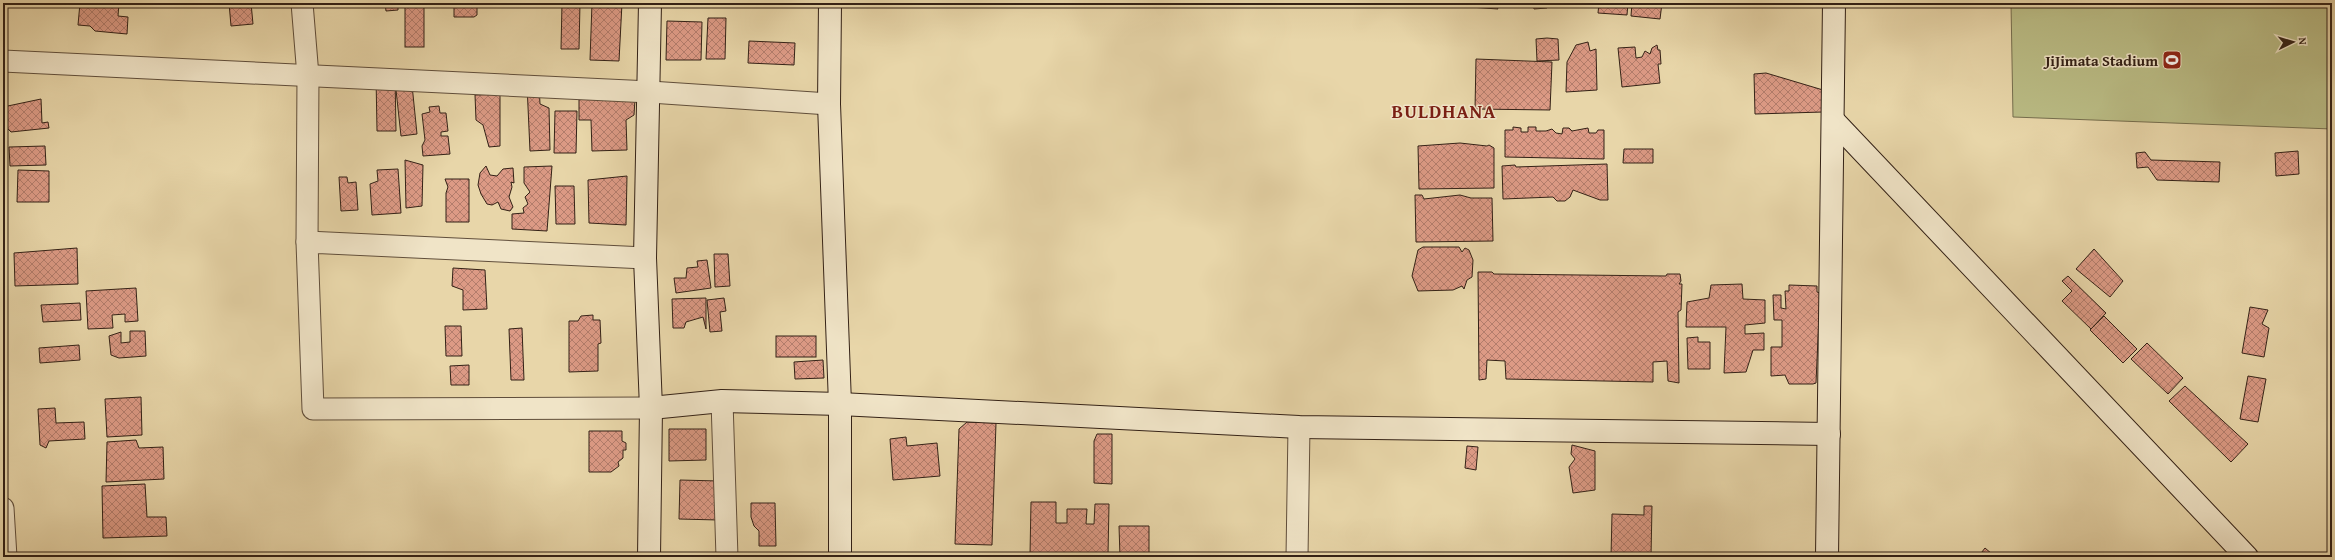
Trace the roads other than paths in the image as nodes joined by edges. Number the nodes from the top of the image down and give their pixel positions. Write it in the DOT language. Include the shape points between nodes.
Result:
graph roads {
  1 [pos="302,3"];
  2 [pos="650,3"];
  3 [pos="830,3"];
  4 [pos="1834,3"];
  5 [pos="3,61"];
  6 [pos="308,76"];
  7 [pos="650,92"];
  8 [pos="829,104"];
  9 [pos="1833,120"];
  10 [pos="307,242"];
  11 [pos="645,258"];
  12 [pos="722,401"];
  13 [pos="840,404"];
  14 [pos="651,408"];
  15 [pos="1299,427"];
  16 [pos="1829,434"];
  17 [pos="3,508"];
  18 [pos="6,557"];
  19 [pos="649,557"];
  20 [pos="727,557"];
  21 [pos="840,557"];
  22 [pos="1297,557"];
  23 [pos="1828,557"];
  24 [pos="2247,557"];
  1 -- 6 [label="street"];
  2 -- 7 [label="street"];
  3 -- 8 [label="street"];
  4 -- 9 [label="street"];
  5 -- 6 [label="street"];
  6 -- 7 [label="street"];
  6 -- 10 [label="street"];
  7 -- 8 [label="street"];
  7 -- 11 [label="street"];
  8 -- 13 [label="street"];
  9 -- 16 [label="street"];
  9 -- 24 [label="street"];
  10 -- 11 [label="street"];
  10 -- 14 [label="street" via="313,409"];
  11 -- 14 [label="street"];
  12 -- 13 [label="street"];
  12 -- 14 [label="street"];
  12 -- 20 [label="street"];
  13 -- 15 [label="street"];
  13 -- 21 [label="street"];
  14 -- 19 [label="street"];
  15 -- 16 [label="street"];
  15 -- 22 [label="street"];
  16 -- 23 [label="street"];
  17 -- 18 [label="street"];
}
